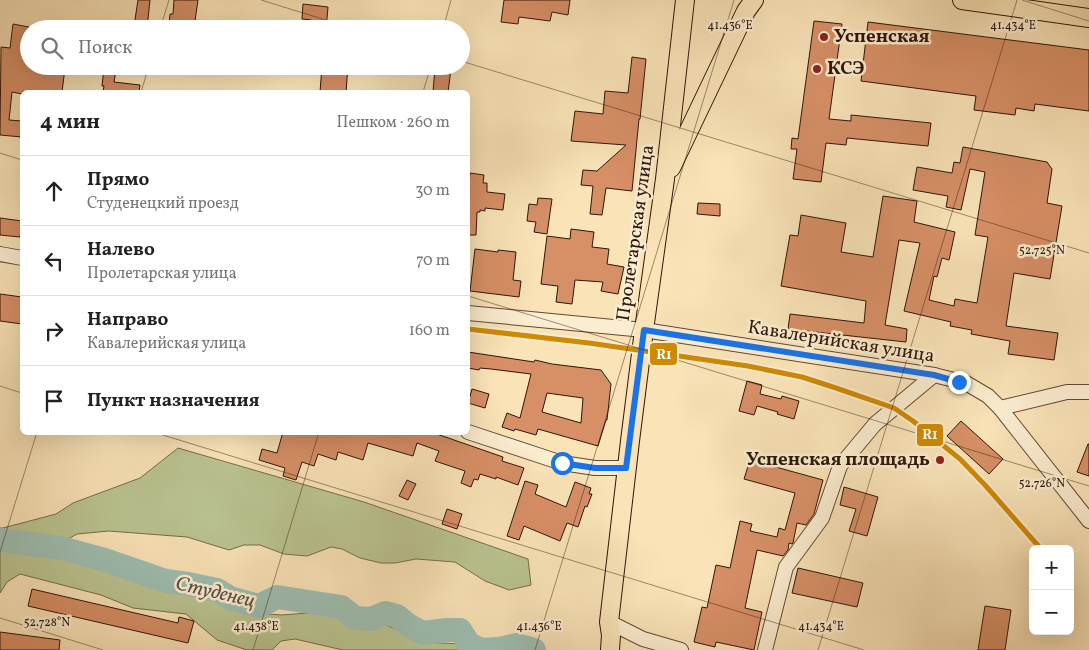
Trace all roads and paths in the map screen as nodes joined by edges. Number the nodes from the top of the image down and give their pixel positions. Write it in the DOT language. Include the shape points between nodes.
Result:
graph roads {
  1 [pos="685,0"];
  2 [pos="754,0"];
  3 [pos="962,0"];
  4 [pos="1089,18"];
  5 [pos="665,179"];
  6 [pos="0,254"];
  7 [pos="20,258"];
  8 [pos="470,313"];
  9 [pos="644,330"];
  10 [pos="934,375"];
  11 [pos="1089,392"];
  12 [pos="1000,408"];
  13 [pos="470,433"];
  14 [pos="626,468"];
  15 [pos="1089,521"];
  16 [pos="610,636"];
  17 [pos="681,650"];
  18 [pos="765,650"];
  1 -- 5 [label="main road, Пролетарская улица"];
  2 -- 5 [label="main road"];
  3 -- 4 [label="main road"];
  5 -- 9 [label="main road, Пролетарская улица"];
  6 -- 7 [label="street"];
  8 -- 9 [label="street, Кавалерийская улица"];
  9 -- 10 [label="street, Кавалерийская улица"];
  9 -- 14 [label="main road, Пролетарская улица"];
  10 -- 12 [label="street, Кавалерийская улица" via="966,383 988,396"];
  10 -- 18 [label="street" via="875,424 840,466 822,518 786,567"];
  11 -- 12 [label="street" via="1067,392"];
  12 -- 15 [label="street, Кавалерийская улица"];
  13 -- 14 [label="street" via="562,463"];
  14 -- 16 [label="main road, Пролетарская улица"];
  16 -- 17 [label="street"];
}
